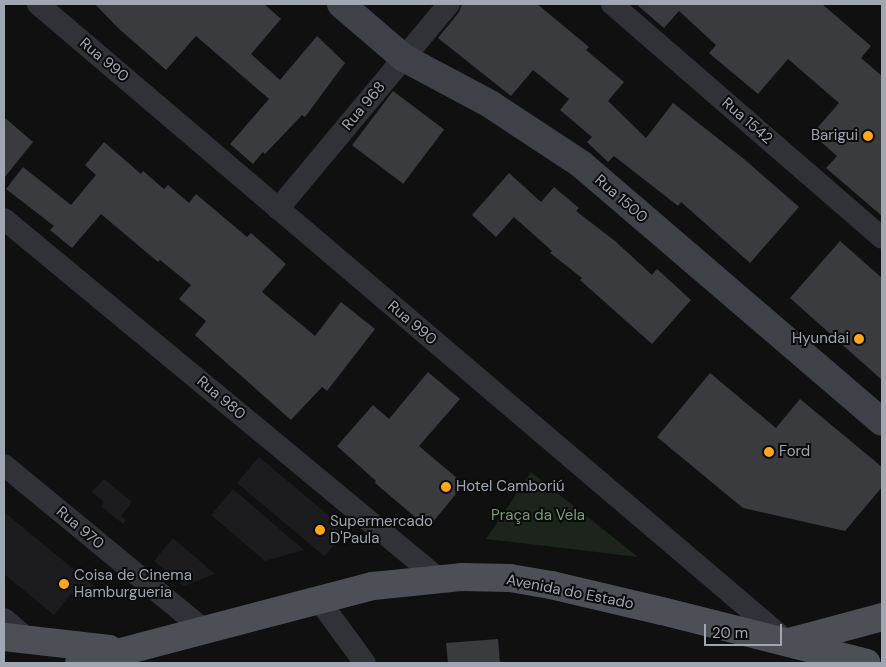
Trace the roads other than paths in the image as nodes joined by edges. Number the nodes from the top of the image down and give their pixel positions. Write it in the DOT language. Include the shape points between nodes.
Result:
graph roads {
  1 [pos="38,4"];
  2 [pos="341,4"];
  3 [pos="449,4"];
  4 [pos="612,4"];
  5 [pos="404,58"];
  6 [pos="278,209"];
  7 [pos="4,218"];
  8 [pos="882,238"];
  9 [pos="882,422"];
  10 [pos="4,464"];
  11 [pos="438,578"];
  12 [pos="318,599"];
  13 [pos="882,617"];
  14 [pos="4,619"];
  15 [pos="203,629"];
  16 [pos="17,639"];
  17 [pos="788,642"];
  18 [pos="124,650"];
  19 [pos="79,663"];
  20 [pos="365,663"];
  21 [pos="867,663"];
  1 -- 6 [label="street, Rua 990"];
  2 -- 5 [label="street, Rua 1500"];
  3 -- 5 [label="street, Rua 968"];
  4 -- 8 [label="street, Rua 1542"];
  5 -- 6 [label="street, Rua 968"];
  5 -- 9 [label="street, Rua 1500" via="490,104 581,164"];
  6 -- 17 [label="street, Rua 990"];
  7 -- 11 [label="street, Rua 980"];
  10 -- 15 [label="street, Rua 970"];
  11 -- 12 [label="main road, Avenida do Estado" via="373,586"];
  11 -- 17 [label="main road, Avenida do Estado" via="510,578 551,585"];
  12 -- 15 [label="main road, Avenida do Estado"];
  12 -- 20 [label="street"];
  13 -- 17 [label="main road"];
  14 -- 16 [label="street"];
  15 -- 18 [label="main road, Avenida do Estado"];
  16 -- 18 [label="main road, Avenida do Estado"];
  17 -- 21 [label="main road, Avenida do Estado"];
  18 -- 19 [label="main road, Avenida do Estado"];
}
